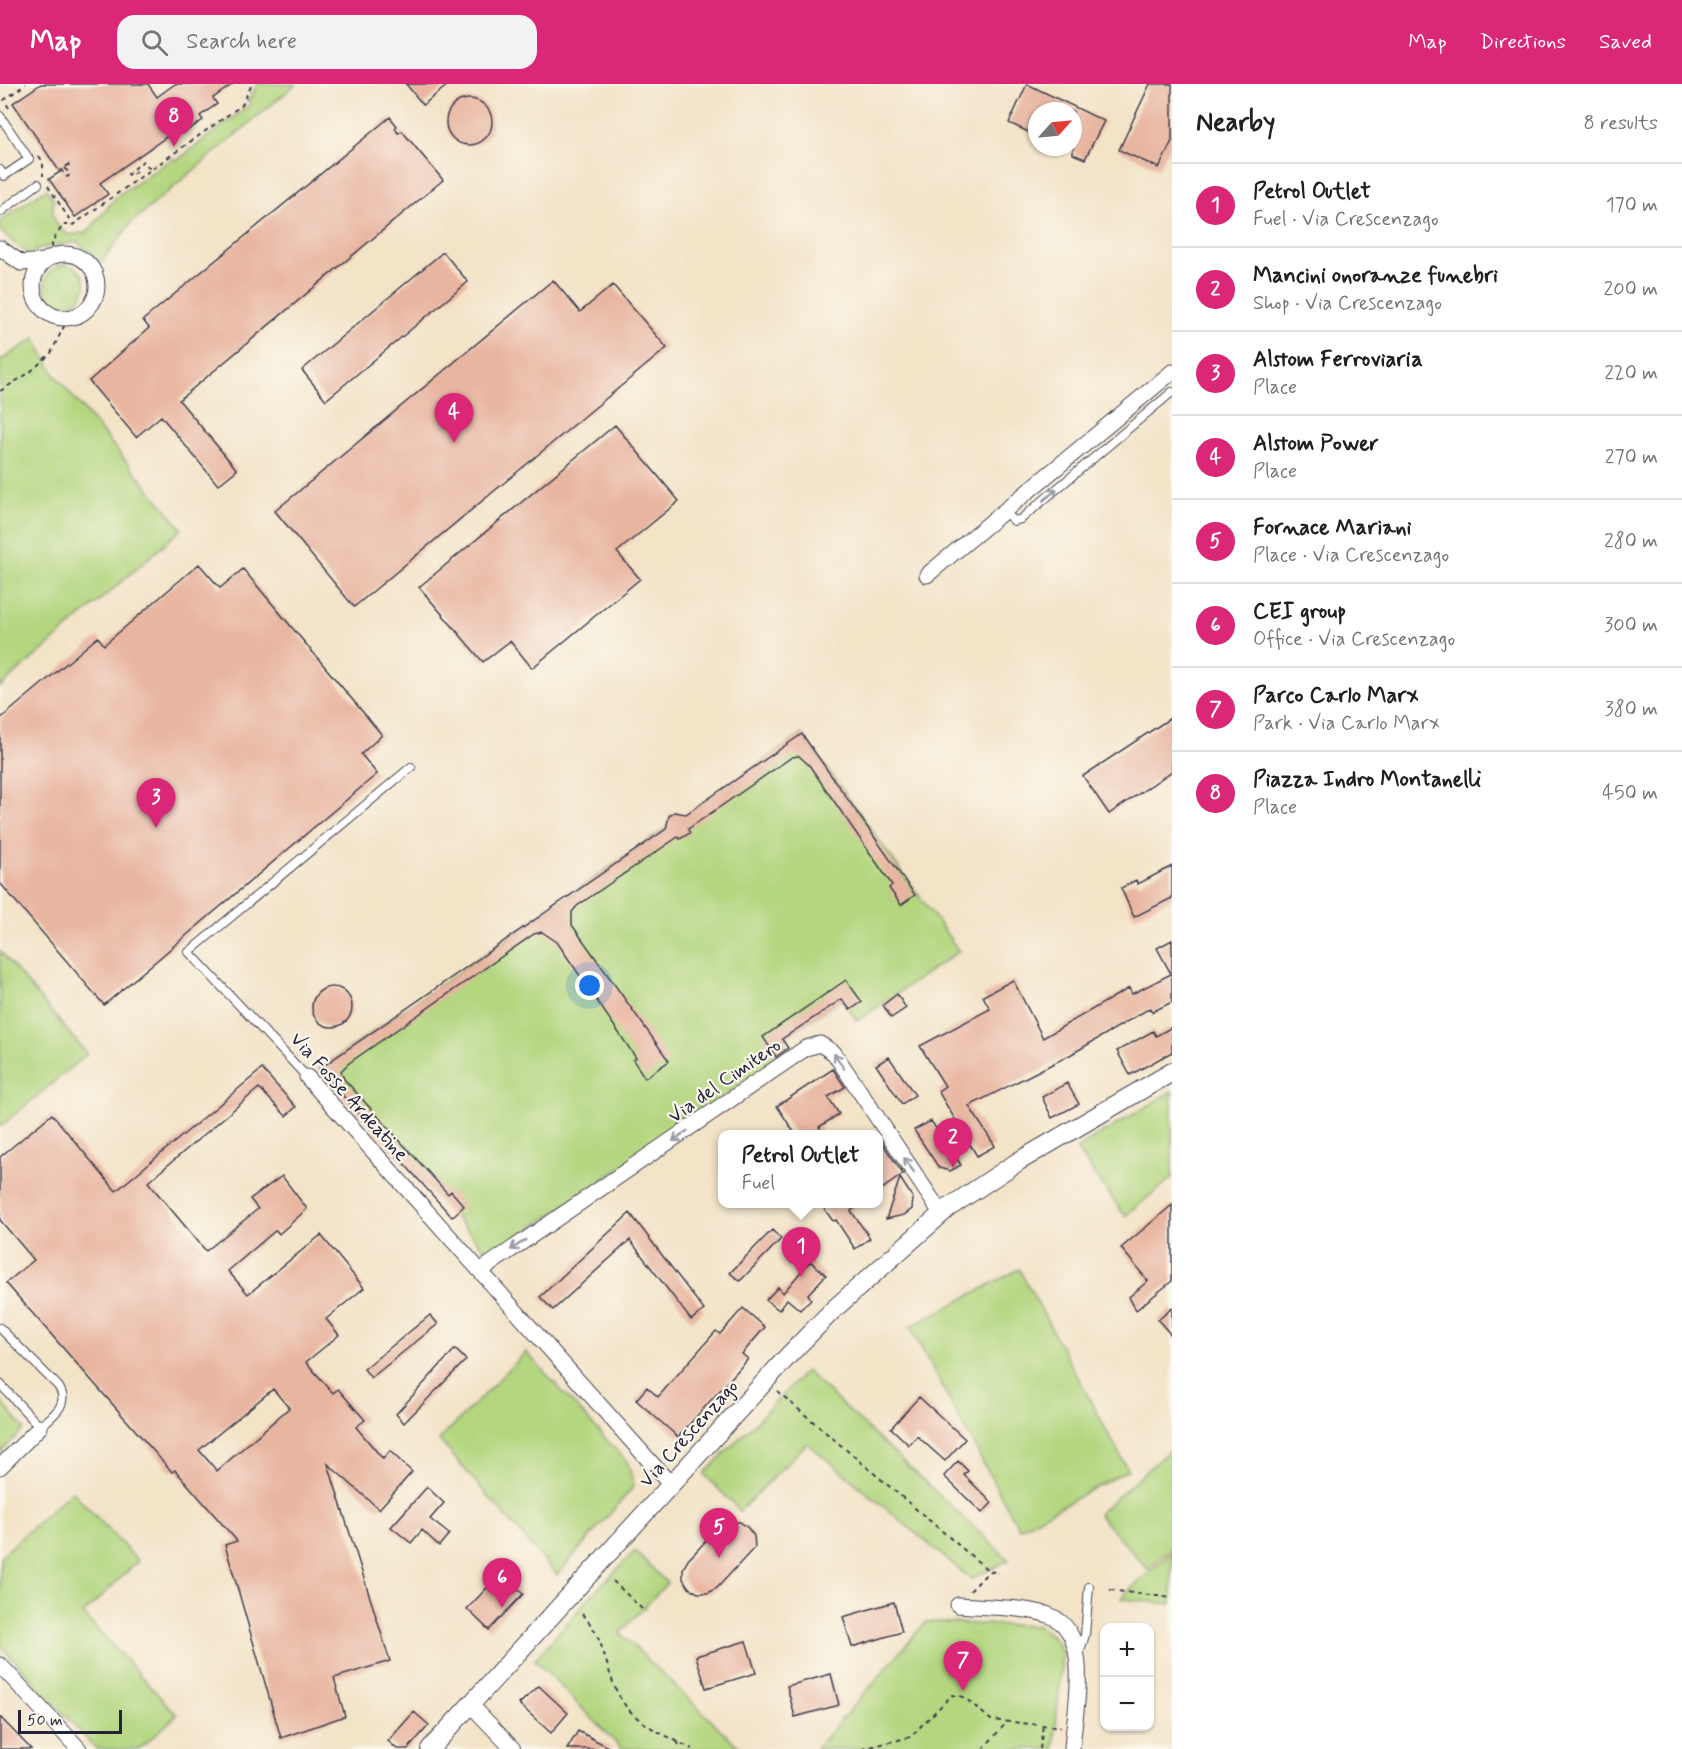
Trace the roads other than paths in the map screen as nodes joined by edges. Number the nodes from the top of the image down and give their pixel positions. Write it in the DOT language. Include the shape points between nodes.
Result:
graph roads {
  1 [pos="0,116"];
  2 [pos="0,170"];
  3 [pos="38,184"];
  4 [pos="0,212"];
  5 [pos="0,248"];
  6 [pos="48,259"];
  7 [pos="15,261"];
  8 [pos="33,287"];
  9 [pos="1172,372"];
  10 [pos="1172,393"];
  11 [pos="1004,511"];
  12 [pos="927,575"];
  13 [pos="411,767"];
  14 [pos="1172,1072"];
  15 [pos="307,1077"];
  16 [pos="941,1213"];
  17 [pos="480,1272"];
  18 [pos="0,1328"];
  19 [pos="0,1384"];
  20 [pos="40,1427"];
  21 [pos="0,1467"];
  22 [pos="670,1485"];
  23 [pos="1089,1587"];
  24 [pos="958,1605"];
  25 [pos="1079,1655"];
  26 [pos="0,1665"];
  27 [pos="471,1705"];
  28 [pos="79,1749"];
  29 [pos="430,1749"];
  30 [pos="513,1749"];
  31 [pos="1071,1749"];
  1 -- 2 [label="lane" via="29,159 4,176"];
  3 -- 4 [label="lane"];
  5 -- 7 [label="street"];
  6 -- 7 [label="street" via="29,264"];
  6 -- 8 [label="street" via="34,277"];
  6 -- 8 [label="street" via="69,254 88,263 97,292 87,310 68,318 48,313 35,297"];
  7 -- 8 [label="street"];
  9 -- 11 [label="street"];
  11 -- 10 [label="lane, one-way" via="1014,521 1021,519"];
  11 -- 12 [label="street"];
  13 -- 15 [label="lane, Via Fosse Ardeatine" via="189,952"];
  14 -- 16 [label="street, Via Crescenzago" via="1001,1172"];
  15 -- 17 [label="street, Via Fosse Ardeatine"];
  16 -- 17 [label="street, Via del Cimitero, one-way" via="834,1053 820,1044 806,1048"];
  16 -- 22 [label="street, Via Crescenzago" via="834,1309"];
  17 -- 22 [label="street, Via Fosse Ardeatine"];
  18 -- 20 [label="lane" via="62,1391 63,1404"];
  19 -- 20 [label="lane"];
  20 -- 21 [label="street"];
  22 -- 27 [label="street, Via Crescenzago"];
  23 -- 25 [label="lane" via="1085,1635"];
  24 -- 25 [label="street" via="1051,1616 1068,1629"];
  25 -- 31 [label="street"];
  26 -- 28 [label="street"];
  27 -- 29 [label="street, Via Crescenzago"];
  27 -- 30 [label="street"];
}
